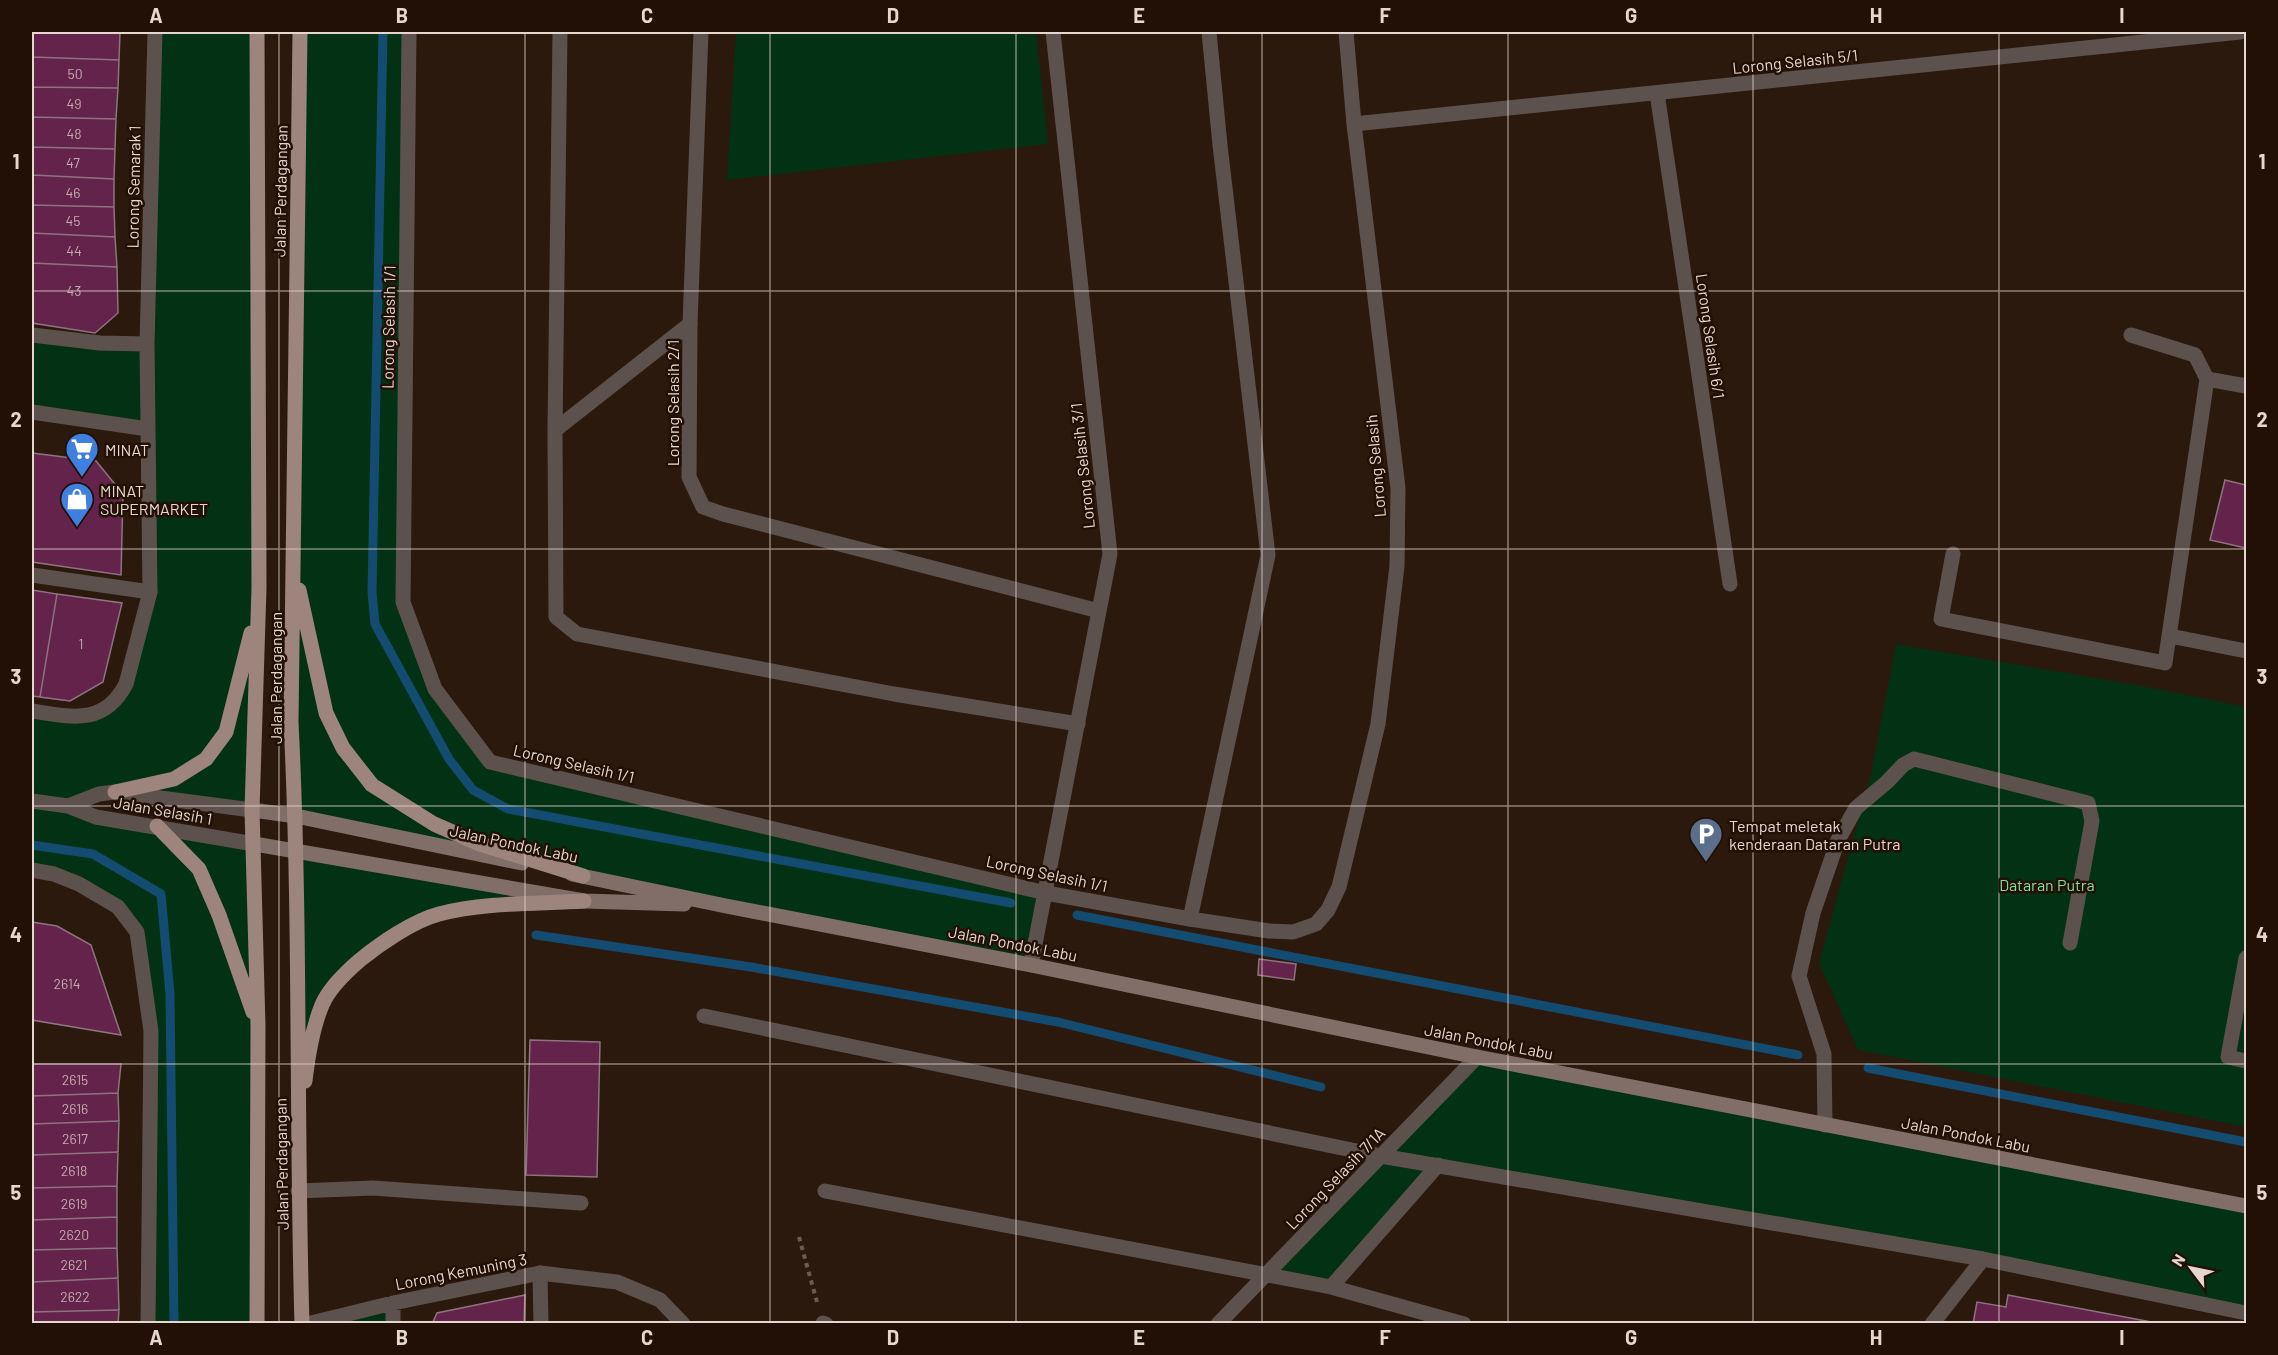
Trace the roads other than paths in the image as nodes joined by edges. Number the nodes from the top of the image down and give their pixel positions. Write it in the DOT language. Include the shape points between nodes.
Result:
graph roads {
  1 [pos="155,32"];
  2 [pos="257,32"];
  3 [pos="300,32"];
  4 [pos="409,32"];
  5 [pos="560,32"];
  6 [pos="701,32"];
  7 [pos="1053,32"];
  8 [pos="1209,32"];
  9 [pos="1346,32"];
  10 [pos="2240,32"];
  11 [pos="1657,93"];
  12 [pos="1354,124"];
  13 [pos="690,324"];
  14 [pos="32,335"];
  15 [pos="2131,335"];
  16 [pos="147,344"];
  17 [pos="2207,379"];
  18 [pos="2247,386"];
  19 [pos="32,412"];
  20 [pos="148,429"];
  21 [pos="555,430"];
  22 [pos="1953,554"];
  23 [pos="293,563"];
  24 [pos="32,575"];
  25 [pos="1730,584"];
  26 [pos="150,592"];
  27 [pos="259,605"];
  28 [pos="1099,611"];
  29 [pos="2170,636"];
  30 [pos="2247,651"];
  31 [pos="32,711"];
  32 [pos="1078,724"];
  33 [pos="115,792"];
  34 [pos="32,801"];
  35 [pos="68,806"];
  36 [pos="252,810"];
  37 [pos="296,816"];
  38 [pos="157,826"];
  39 [pos="254,844"];
  40 [pos="296,851"];
  41 [pos="32,870"];
  42 [pos="583,876"];
  43 [pos="1046,892"];
  44 [pos="584,901"];
  45 [pos="726,906"];
  46 [pos="1190,919"];
  47 [pos="1316,924"];
  48 [pos="2070,943"];
  49 [pos="2247,958"];
  50 [pos="1031,965"];
  51 [pos="704,1016"];
  52 [pos="258,1026"];
  53 [pos="1477,1057"];
  54 [pos="2247,1061"];
  55 [pos="297,1125"];
  56 [pos="1826,1125"];
  57 [pos="1381,1156"];
  58 [pos="1438,1165"];
  59 [pos="298,1191"];
  60 [pos="825,1191"];
  61 [pos="581,1203"];
  62 [pos="2247,1206"];
  63 [pos="1983,1259"];
  64 [pos="540,1273"];
  65 [pos="1266,1275"];
  66 [pos="1331,1287"];
  67 [pos="393,1303"];
  68 [pos="2247,1313"];
  69 [pos="1432,1320"];
  70 [pos="148,1323"];
  71 [pos="257,1323"];
  72 [pos="302,1323"];
  73 [pos="308,1323"];
  74 [pos="393,1323"];
  75 [pos="542,1323"];
  76 [pos="683,1323"];
  77 [pos="1218,1323"];
  78 [pos="1464,1323"];
  79 [pos="1932,1323"];
  1 -- 16 [label="street, Lorong Semarak 1"];
  2 -- 27 [label="main road, Jalan Perdagangan"];
  3 -- 23 [label="main road, Jalan Perdagangan"];
  4 -- 43 [label="street, Lorong Selasih 1/1" via="403,602 435,689 490,762"];
  5 -- 21 [label="street"];
  6 -- 13 [label="street, Lorong Selasih 2/1"];
  7 -- 28 [label="street, Lorong Selasih 3/1" via="1110,554"];
  8 -- 46 [label="street" via="1268,555"];
  9 -- 12 [label="street, Lorong Selasih"];
  10 -- 11 [label="street, Lorong Selasih 5/1"];
  11 -- 12 [label="street, Lorong Selasih 5/1"];
  11 -- 25 [label="street, Lorong Selasih 6/1"];
  12 -- 47 [label="street, Lorong Selasih" via="1398,488 1397,566 1378,724 1339,887"];
  13 -- 21 [label="street"];
  13 -- 28 [label="street, Lorong Selasih 2/1" via="689,477 703,507"];
  14 -- 16 [label="street"];
  15 -- 17 [label="street" via="2195,355"];
  16 -- 20 [label="street, Lorong Semarak 1"];
  17 -- 18 [label="street"];
  17 -- 29 [label="street"];
  19 -- 20 [label="street"];
  20 -- 26 [label="street, Lorong Semarak 1"];
  21 -- 32 [label="street" via="556,617 577,634 894,694"];
  22 -- 29 [label="street" via="1941,619 2165,663"];
  23 -- 37 [label="main road, Jalan Perdagangan" via="291,722"];
  23 -- 42 [label="main road" via="326,712 343,748 372,784 434,824 480,844"];
  24 -- 26 [label="street"];
  26 -- 31 [label="street, Lorong Semarak 1" via="126,684 108,708 85,717"];
  27 -- 33 [label="main road" via="226,732 206,759 174,779"];
  27 -- 36 [label="main road, Jalan Perdagangan"];
  28 -- 32 [label="street, Lorong Selasih 3/1"];
  29 -- 30 [label="street"];
  32 -- 43 [label="street, Lorong Selasih 3/1"];
  33 -- 35 [label="street, Jalan Selasih 1"];
  33 -- 36 [label="street, Jalan Selasih 1"];
  34 -- 35 [label="street, Jalan Selasih 1"];
  35 -- 38 [label="street, Jalan Selasih 1" via="96,817"];
  36 -- 37 [label="main road, Jalan Pondok Labu"];
  36 -- 39 [label="main road, Jalan Perdagangan"];
  37 -- 40 [label="main road, Jalan Perdagangan"];
  37 -- 42 [label="main road, Jalan Pondok Labu"];
  38 -- 39 [label="street, Jalan Selasih 1"];
  38 -- 52 [label="main road" via="199,869"];
  39 -- 40 [label="main road, Jalan Pondok Labu"];
  39 -- 52 [label="main road, Jalan Perdagangan"];
  40 -- 44 [label="main road, Jalan Pondok Labu"];
  40 -- 55 [label="main road, Jalan Perdagangan"];
  41 -- 70 [label="street" via="79,884 118,907 137,932 151,1031"];
  42 -- 45 [label="main road, Jalan Pondok Labu"];
  43 -- 46 [label="street, Lorong Selasih 1/1"];
  43 -- 50 [label="street, Lorong Selasih 3/1"];
  44 -- 45 [label="main road, Jalan Pondok Labu"];
  44 -- 55 [label="main road" via="492,906 438,915 373,950 346,972 322,1003 309,1048"];
  45 -- 50 [label="main road, Jalan Pondok Labu"];
  46 -- 47 [label="street, Lorong Selasih 1/1" via="1293,932"];
  48 -- 56 [label="street" via="2092,821 2088,803 1914,759 1903,765 1856,808 1838,840 1813,913 1798,976 1824,1054"];
  49 -- 54 [label="street" via="2228,1057"];
  50 -- 53 [label="main road, Jalan Pondok Labu"];
  51 -- 57 [label="street"];
  52 -- 71 [label="main road, Jalan Perdagangan"];
  53 -- 56 [label="main road, Jalan Pondok Labu"];
  53 -- 57 [label="street, Lorong Selasih 7/1A"];
  55 -- 59 [label="main road, Jalan Perdagangan"];
  56 -- 62 [label="main road, Jalan Pondok Labu"];
  57 -- 58 [label="street"];
  57 -- 65 [label="street, Lorong Selasih 7/1A"];
  58 -- 63 [label="street"];
  58 -- 66 [label="street"];
  59 -- 61 [label="street" via="373,1188"];
  59 -- 72 [label="main road, Jalan Perdagangan"];
  60 -- 65 [label="street"];
  63 -- 68 [label="street"];
  63 -- 79 [label="street"];
  64 -- 67 [label="street, Lorong Kemuning 3"];
  64 -- 75 [label="street"];
  64 -- 76 [label="street, Lorong Kemuning 3" via="617,1282 660,1300"];
  65 -- 66 [label="street"];
  65 -- 77 [label="street, Lorong Selasih 7/1A"];
  66 -- 69 [label="street"];
  67 -- 73 [label="street, Lorong Kemuning 3"];
  67 -- 74 [label="street"];
  69 -- 78 [label="street"];
}
